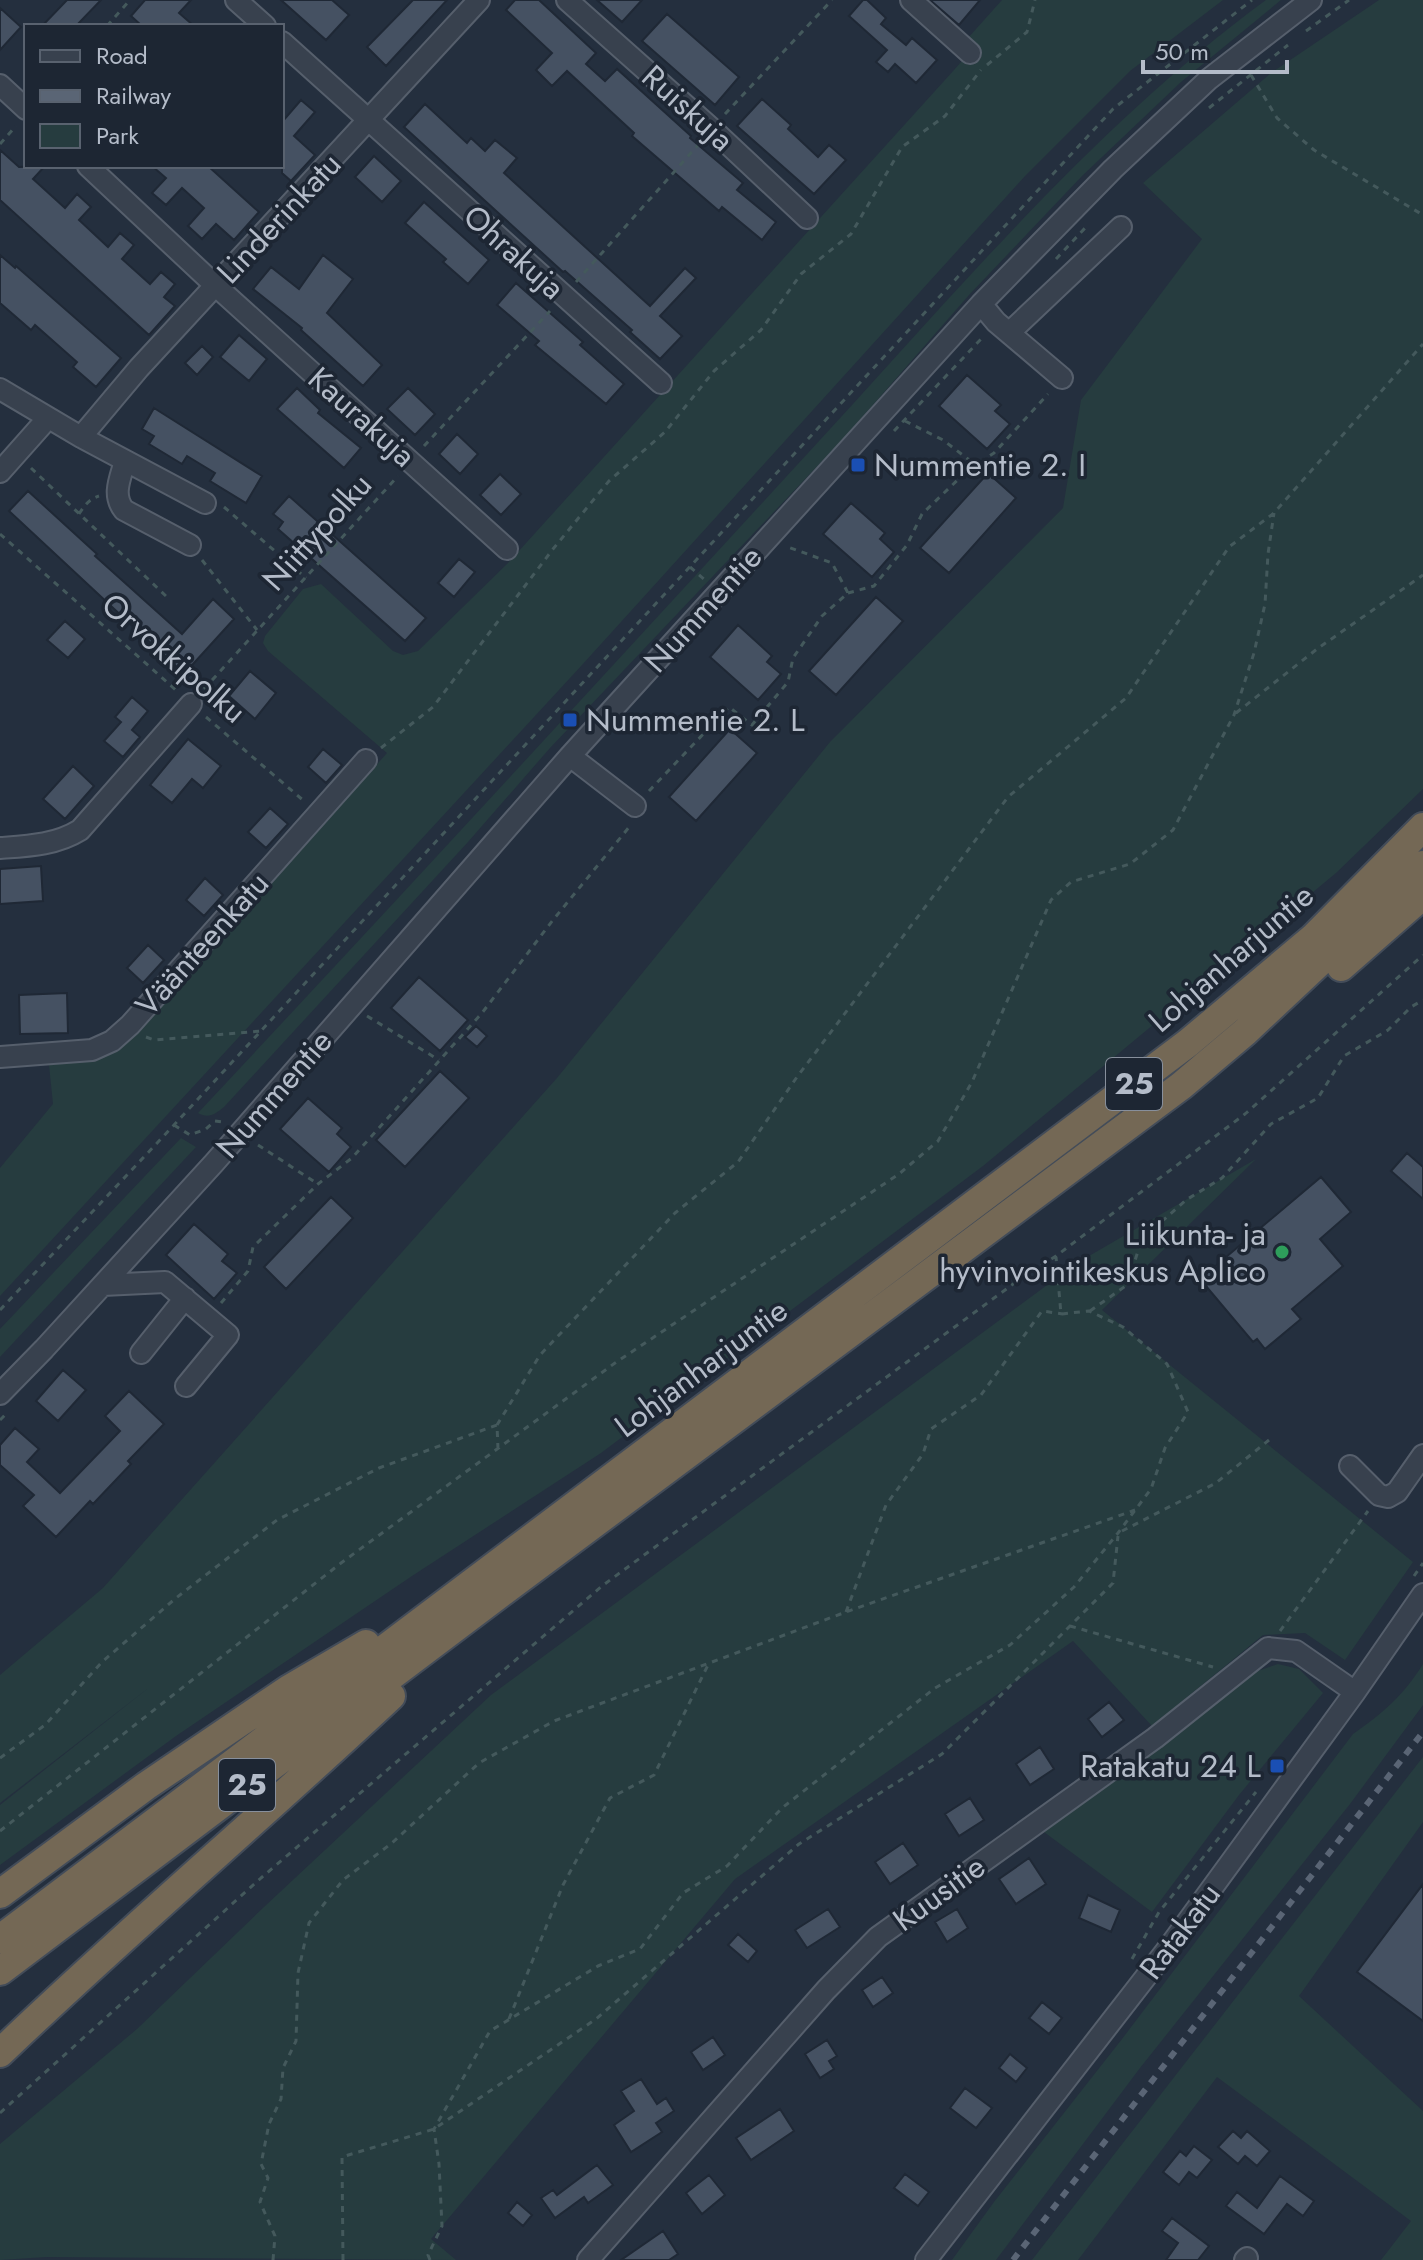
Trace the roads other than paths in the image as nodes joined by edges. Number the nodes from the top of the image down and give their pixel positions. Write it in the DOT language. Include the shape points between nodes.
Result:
graph roads {
  1 [pos="236,0"];
  2 [pos="479,0"];
  3 [pos="567,0"];
  4 [pos="911,0"];
  5 [pos="1311,0"];
  6 [pos="263,24"];
  7 [pos="284,44"];
  8 [pos="970,53"];
  9 [pos="0,85"];
  10 [pos="22,116"];
  11 [pos="369,120"];
  12 [pos="90,168"];
  13 [pos="807,218"];
  14 [pos="1121,227"];
  15 [pos="216,286"];
  16 [pos="981,304"];
  17 [pos="1003,327"];
  18 [pos="1062,378"];
  19 [pos="661,383"];
  20 [pos="0,389"];
  21 [pos="48,418"];
  22 [pos="81,437"];
  23 [pos="125,461"];
  24 [pos="0,472"];
  25 [pos="205,503"];
  26 [pos="190,545"];
  27 [pos="507,549"];
  28 [pos="191,704"];
  29 [pos="570,756"];
  30 [pos="366,760"];
  31 [pos="635,806"];
  32 [pos="1423,827"];
  33 [pos="0,848"];
  34 [pos="1423,865"];
  35 [pos="1423,895"];
  36 [pos="1245,1032"];
  37 [pos="0,1057"];
  38 [pos="103,1285"];
  39 [pos="185,1298"];
  40 [pos="141,1353"];
  41 [pos="186,1386"];
  42 [pos="7,1400"];
  43 [pos="1423,1455"];
  44 [pos="1350,1466"];
  45 [pos="484,1591"];
  46 [pos="1423,1594"];
  47 [pos="1355,1692"];
  48 [pos="0,1894"];
  49 [pos="0,1939"];
  50 [pos="0,1971"];
  51 [pos="0,2053"];
  52 [pos="588,2260"];
  53 [pos="926,2260"];
  1 -- 6 [label="street"];
  2 -- 11 [label="street, Linderinkatu"];
  3 -- 13 [label="street, Ruiskuja"];
  4 -- 8 [label="street"];
  5 -- 16 [label="street, Nummentie" via="1209,79"];
  7 -- 11 [label="street, Ohrakuja"];
  9 -- 10 [label="street"];
  11 -- 15 [label="street, Linderinkatu"];
  11 -- 19 [label="street, Ohrakuja"];
  12 -- 15 [label="street, Kaurakuja"];
  14 -- 17 [label="street"];
  15 -- 22 [label="street, Linderinkatu"];
  15 -- 27 [label="street, Kaurakuja"];
  16 -- 17 [label="street"];
  16 -- 29 [label="street, Nummentie"];
  17 -- 18 [label="street"];
  20 -- 21 [label="street"];
  21 -- 22 [label="street"];
  21 -- 24 [label="street"];
  22 -- 23 [label="street"];
  23 -- 25 [label="street"];
  23 -- 26 [label="street" via="117,493 124,510"];
  28 -- 33 [label="street" via="80,830 66,839"];
  29 -- 31 [label="street"];
  29 -- 38 [label="street, Nummentie" via="245,1138"];
  30 -- 37 [label="street, Väänteenkatu" via="112,1041 92,1050"];
  32 -- 45 [label="highway, Lohjanharjuntie / 25" via="1313,938 1188,1043"];
  34 -- 36 [label="highway, Lohjanharjuntie / 25"];
  35 -- 36 [label="highway" via="1303,1001"];
  36 -- 45 [label="highway, Lohjanharjuntie / 25" via="1169,1096"];
  38 -- 39 [label="street" via="165,1282"];
  38 -- 42 [label="street, Nummentie"];
  39 -- 40 [label="street"];
  39 -- 41 [label="street" via="228,1335"];
  43 -- 44 [label="street" via="1388,1497 1379,1495"];
  45 -- 48 [label="highway" via="289,1689"];
  45 -- 49 [label="highway, Lohjanharjuntie / 25"];
  45 -- 50 [label="highway, Lohjanharjuntie / 25"];
  45 -- 51 [label="highway" via="314,1768"];
  46 -- 47 [label="street, Ratakatu"];
  47 -- 52 [label="street, Kuusitie" via="1296,1651 1268,1648 1155,1738 878,1937"];
  47 -- 53 [label="street, Ratakatu" via="1169,1947"];
}
